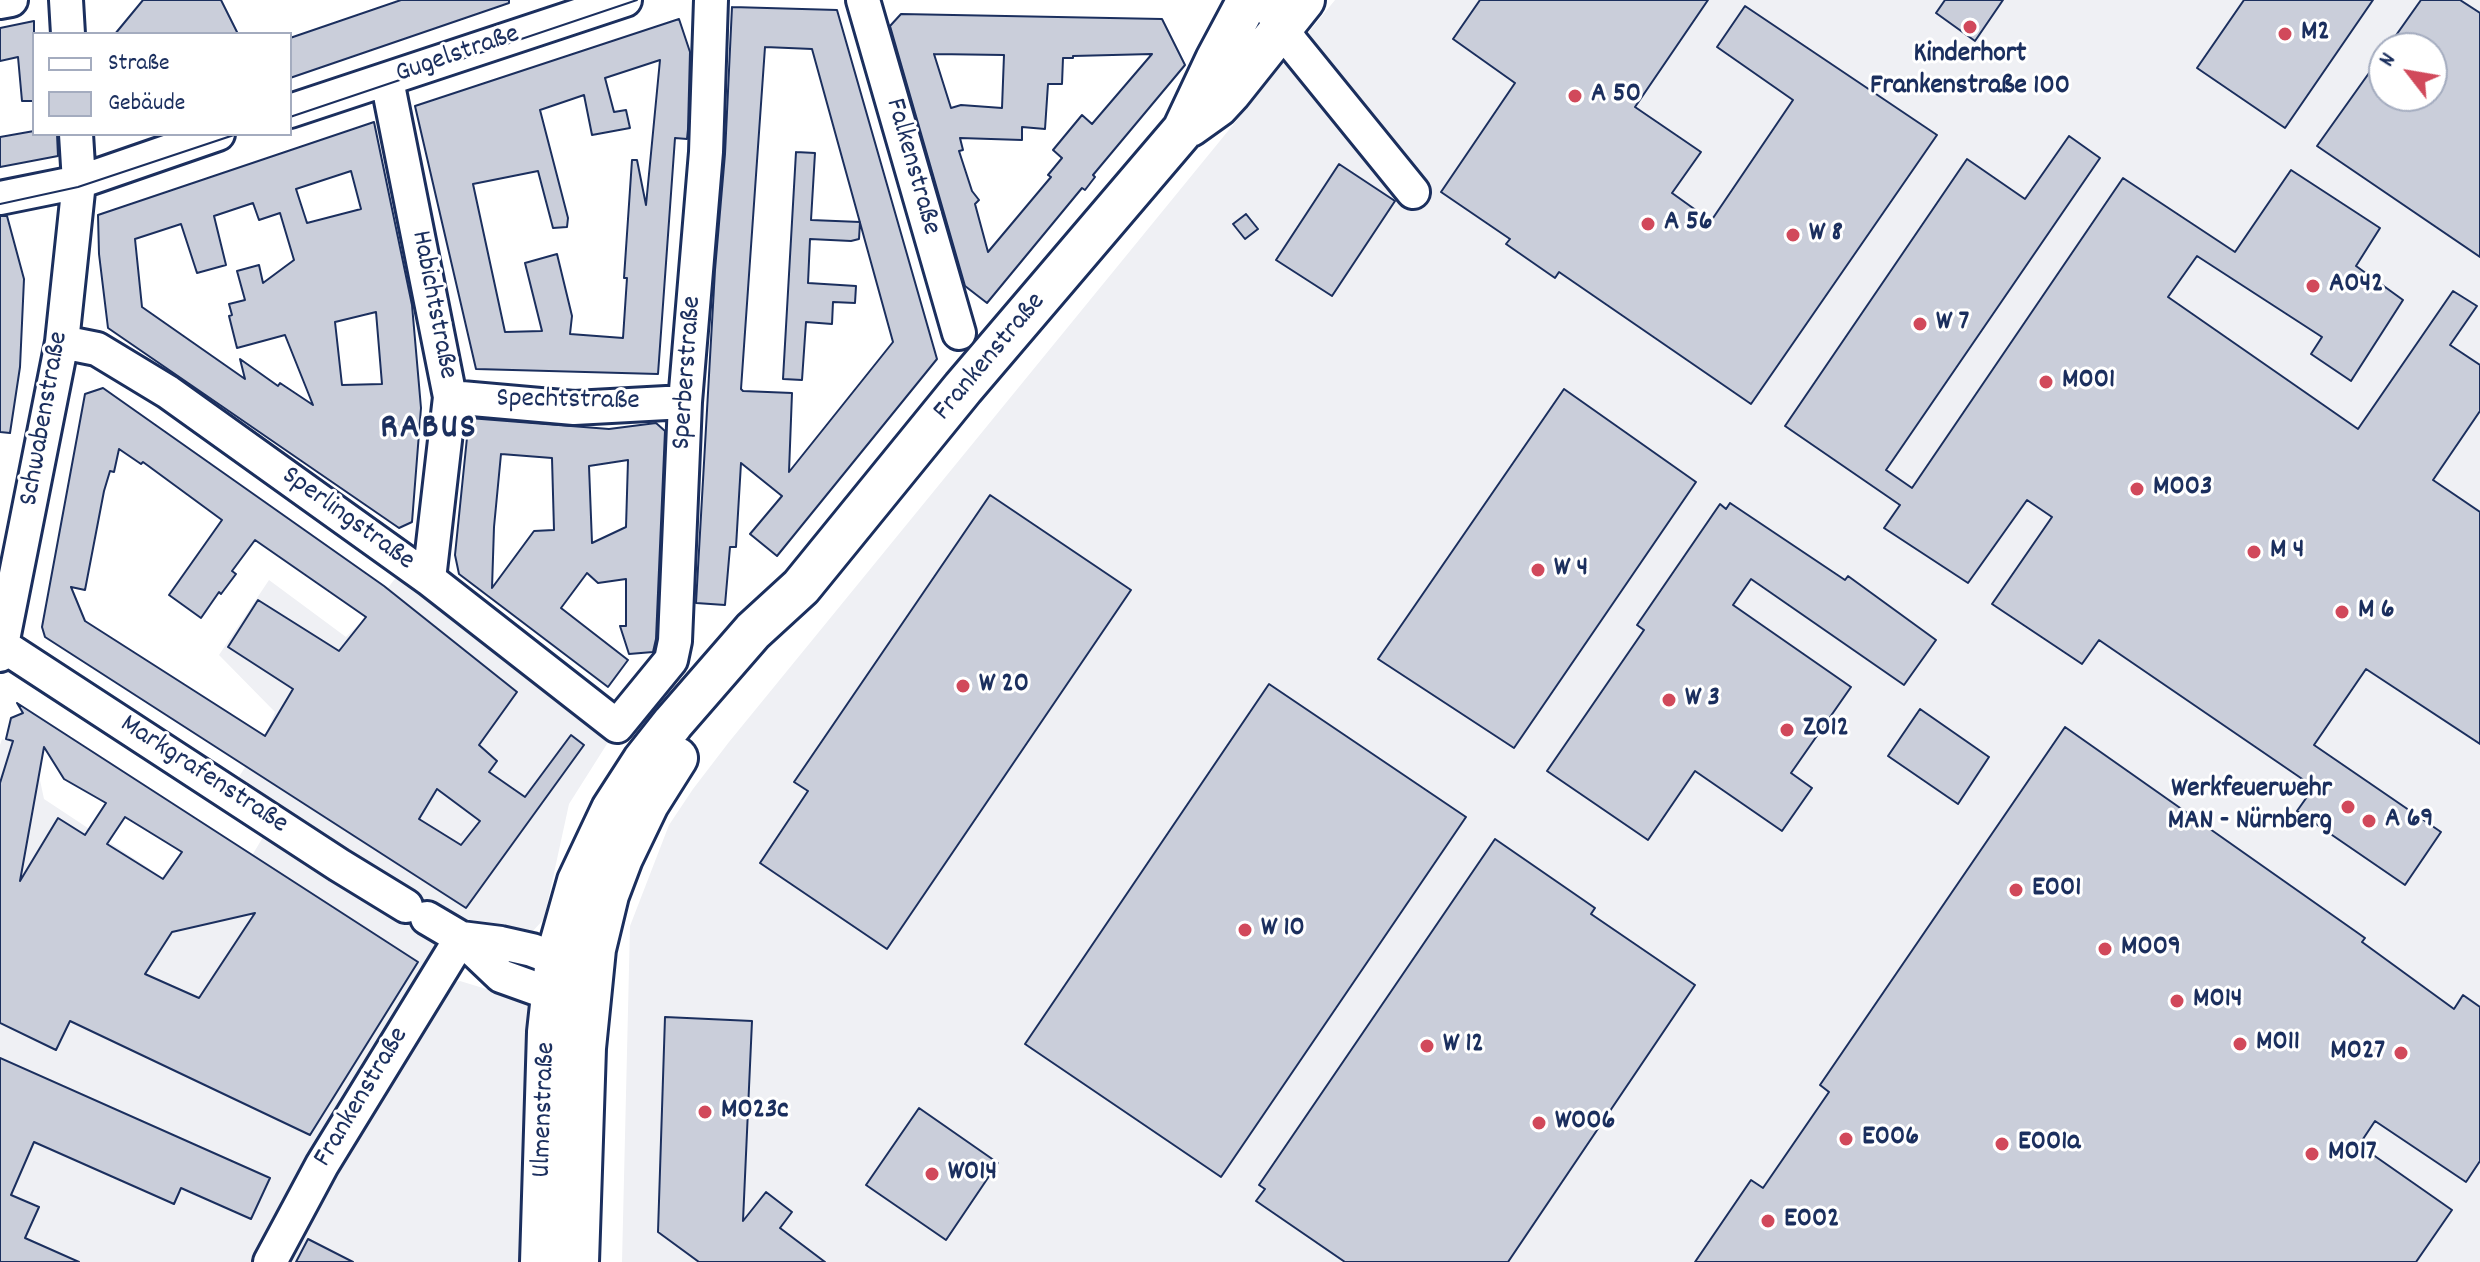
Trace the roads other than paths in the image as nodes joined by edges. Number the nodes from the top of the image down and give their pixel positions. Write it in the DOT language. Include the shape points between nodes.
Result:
graph roads {
  1 [pos="11,0"];
  2 [pos="66,0"];
  3 [pos="625,0"];
  4 [pos="711,0"];
  5 [pos="863,0"];
  6 [pos="1248,0"];
  7 [pos="0,2"];
  8 [pos="1283,10"];
  9 [pos="68,32"];
  10 [pos="387,80"];
  11 [pos="292,110"];
  12 [pos="1183,130"];
  13 [pos="76,136"];
  14 [pos="212,136"];
  15 [pos="79,182"];
  16 [pos="1413,192"];
  17 [pos="0,198"];
  18 [pos="959,333"];
  19 [pos="62,342"];
  20 [pos="450,397"];
  21 [pos="685,402"];
  22 [pos="429,579"];
  23 [pos="1,648"];
  24 [pos="617,726"];
  25 [pos="461,938"];
  26 [pos="566,980"];
  27 [pos="270,1262"];
  28 [pos="541,1262"];
  29 [pos="578,1262"];
  1 -- 7 [label="street"];
  2 -- 9 [label="street"];
  3 -- 10 [label="street, Gugelstraße"];
  4 -- 21 [label="street, Sperberstraße" via="706,152"];
  5 -- 18 [label="street, Falkenstraße"];
  6 -- 12 [label="main road, Frankenstraße"];
  8 -- 12 [label="main road, Frankenstraße" via="1218,106"];
  8 -- 16 [label="street, Frankenstraße"];
  10 -- 11 [label="street, Gugelstraße"];
  10 -- 20 [label="street, Habichtstraße"];
  12 -- 26 [label="main road, Frankenstraße" via="801,587 742,643 633,776 586,863 566,919"];
  13 -- 15 [label="street, Schwabenstraße"];
  14 -- 15 [label="street"];
  15 -- 17 [label="street"];
  15 -- 19 [label="street, Schwabenstraße"];
  19 -- 22 [label="street, Sperlingstraße" via="97,349 168,392"];
  19 -- 23 [label="street, Schwabenstraße"];
  20 -- 21 [label="street, Spechtstraße" via="574,408"];
  20 -- 22 [label="street, Habichtstraße"];
  21 -- 24 [label="street, Sperberstraße" via="675,641 671,660"];
  22 -- 24 [label="street, Sperlingstraße"];
  23 -- 25 [label="street, Markgrafenstraße"];
  25 -- 26 [label="street, Markgrafenstraße" via="519,947"];
  25 -- 27 [label="street, Frankenstraße" via="322,1165"];
  26 -- 28 [label="main road, Ulmenstraße" via="548,1032"];
  26 -- 29 [label="main road, Ulmenstraße" via="585,1048"];
}
